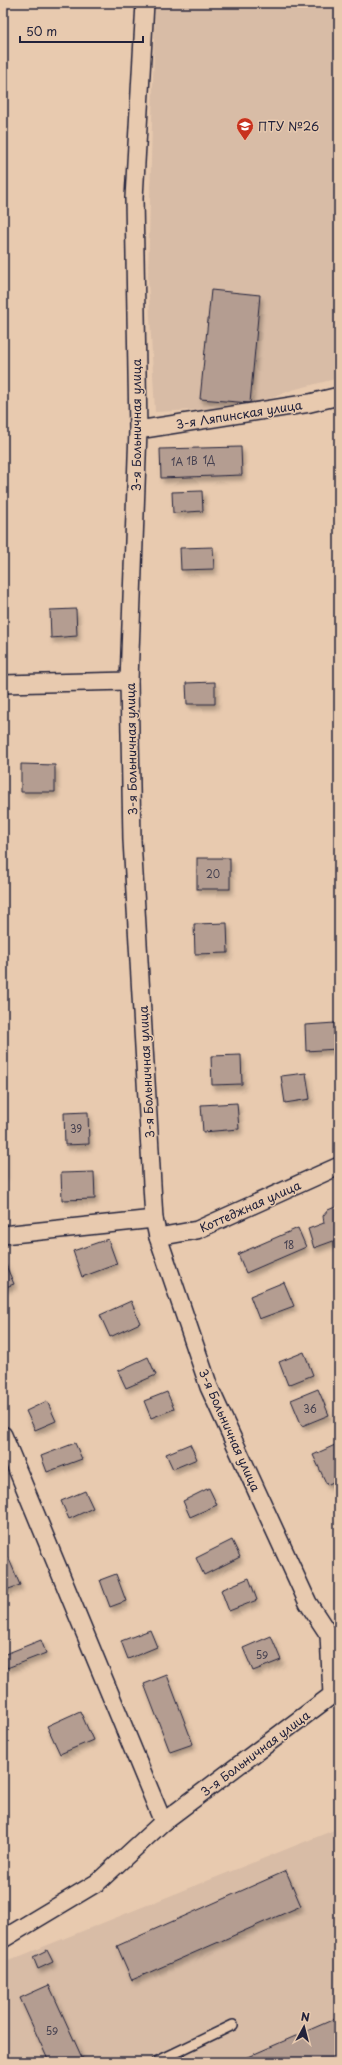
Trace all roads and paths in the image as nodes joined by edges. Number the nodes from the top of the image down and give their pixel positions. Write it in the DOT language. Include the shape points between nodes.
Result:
graph roads {
  1 [pos="145,3"];
  2 [pos="339,396"];
  3 [pos="138,430"];
  4 [pos="129,681"];
  5 [pos="3,684"];
  6 [pos="339,1166"];
  7 [pos="154,1219"];
  8 [pos="3,1235"];
  9 [pos="158,1237"];
  10 [pos="3,1435"];
  11 [pos="336,1692"];
  12 [pos="163,1822"];
  13 [pos="3,1939"];
  14 [pos="233,2025"];
  15 [pos="156,2062"];
  1 -- 3 [label="street, 3-я Больничная улица" via="134,198"];
  2 -- 3 [label="street, 3-я Ляпинская улица" via="310,403"];
  3 -- 4 [label="street, 3-я Больничная улица"];
  4 -- 5 [label="street"];
  4 -- 7 [label="street, 3-я Больничная улица" via="132,840"];
  6 -- 9 [label="street, Коттеджная улица" via="197,1230"];
  7 -- 8 [label="street"];
  7 -- 9 [label="street, 3-я Больничная улица"];
  9 -- 11 [label="street, 3-я Больничная улица" via="209,1387 308,1603 329,1635"];
  10 -- 12 [label="street"];
  11 -- 12 [label="street, 3-я Больничная улица"];
  12 -- 13 [label="street, 3-я Больничная улица" via="98,1882"];
  14 -- 15 [label="lane"];
}
